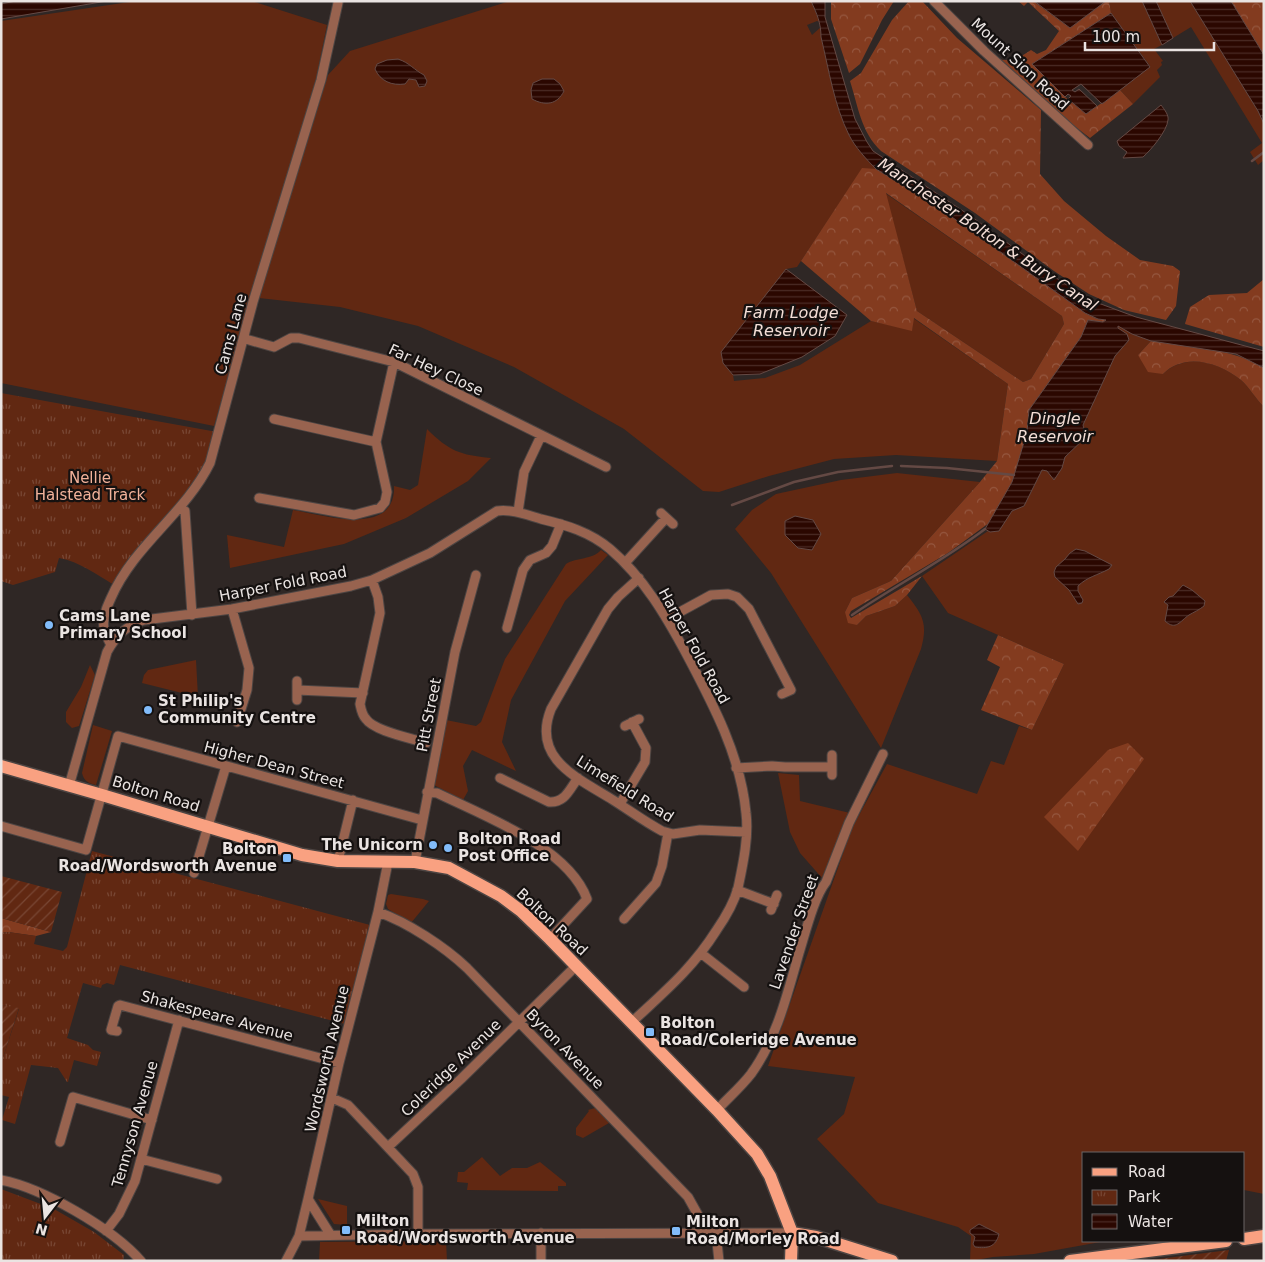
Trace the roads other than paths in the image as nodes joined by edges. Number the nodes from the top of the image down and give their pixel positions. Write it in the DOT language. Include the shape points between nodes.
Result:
graph roads {
  1 [pos="934,1"];
  2 [pos="338,3"];
  3 [pos="1088,145"];
  4 [pos="249,340"];
  5 [pos="394,362"];
  6 [pos="279,424"];
  7 [pos="542,436"];
  8 [pos="376,442"];
  9 [pos="602,461"];
  10 [pos="259,498"];
  11 [pos="185,512"];
  12 [pos="518,512"];
  13 [pos="667,518"];
  14 [pos="561,524"];
  15 [pos="625,563"];
  16 [pos="476,575"];
  17 [pos="639,578"];
  18 [pos="372,580"];
  19 [pos="232,609"];
  20 [pos="500,613"];
  21 [pos="192,615"];
  22 [pos="510,616"];
  23 [pos="667,619"];
  24 [pos="507,628"];
  25 [pos="111,645"];
  26 [pos="297,690"];
  27 [pos="362,693"];
  28 [pos="782,694"];
  29 [pos="237,722"];
  30 [pos="632,722"];
  31 [pos="426,742"];
  32 [pos="832,754"];
  33 [pos="884,754"];
  34 [pos="1,766"];
  35 [pos="226,766"];
  36 [pos="736,768"];
  37 [pos="506,778"];
  38 [pos="578,778"];
  39 [pos="69,786"];
  40 [pos="427,792"];
  41 [pos="102,795"];
  42 [pos="353,800"];
  43 [pos="620,804"];
  44 [pos="422,820"];
  45 [pos="1,826"];
  46 [pos="208,828"];
  47 [pos="746,832"];
  48 [pos="668,833"];
  49 [pos="338,861"];
  50 [pos="388,862"];
  51 [pos="415,862"];
  52 [pos="194,873"];
  53 [pos="737,890"];
  54 [pos="774,903"];
  55 [pos="378,912"];
  56 [pos="629,916"];
  57 [pos="550,939"];
  58 [pos="702,954"];
  59 [pos="576,966"];
  60 [pos="741,981"];
  61 [pos="179,1020"];
  62 [pos="519,1022"];
  63 [pos="632,1022"];
  64 [pos="117,1031"];
  65 [pos="340,1063"];
  66 [pos="332,1098"];
  67 [pos="717,1110"];
  68 [pos="152,1120"];
  69 [pos="60,1142"];
  70 [pos="388,1147"];
  71 [pos="141,1159"];
  72 [pos="217,1179"];
  73 [pos="1,1180"];
  74 [pos="308,1199"];
  75 [pos="106,1231"];
  76 [pos="716,1233"];
  77 [pos="330,1234"];
  78 [pos="418,1234"];
  79 [pos="541,1234"];
  80 [pos="701,1234"];
  81 [pos="792,1234"];
  82 [pos="299,1236"];
  83 [pos="1264,1236"];
  84 [pos="1245,1238"];
  85 [pos="1218,1242"];
  86 [pos="879,1259"];
  87 [pos="142,1261"];
  88 [pos="286,1261"];
  89 [pos="541,1261"];
  90 [pos="718,1261"];
  91 [pos="791,1261"];
  92 [pos="892,1261"];
  93 [pos="1070,1261"];
  1 -- 3 [label="street, Mount Sion Road"];
  2 -- 25 [label="street, Cams Lane" via="321,80 253,302 210,463 183,503 119,579 103,620"];
  4 -- 5 [label="street, Far Hey Close" via="274,347 291,338 299,338 314,346"];
  5 -- 7 [label="street, Far Hey Close"];
  5 -- 8 [label="street"];
  6 -- 8 [label="street"];
  7 -- 9 [label="street, Far Hey Close"];
  7 -- 12 [label="street" via="524,472"];
  8 -- 10 [label="street" via="387,492 380,508 354,514 270,504"];
  11 -- 21 [label="street" via="182,528"];
  12 -- 14 [label="street, Harper Fold Road"];
  12 -- 18 [label="street, Harper Fold Road" via="497,511 430,554"];
  13 -- 15 [label="street"];
  14 -- 15 [label="street, Harper Fold Road" via="597,540"];
  14 -- 22 [label="street" via="552,546 546,553 530,560 523,570"];
  15 -- 17 [label="street, Harper Fold Road"];
  16 -- 40 [label="street, Pitt Street" via="455,652"];
  17 -- 23 [label="street, Harper Fold Road"];
  17 -- 38 [label="street, Limefield Road" via="604,615 547,720 545,734 548,747 560,765"];
  18 -- 19 [label="street, Harper Fold Road"];
  18 -- 27 [label="street" via="380,613"];
  19 -- 21 [label="street, Harper Fold Road"];
  19 -- 29 [label="street" via="249,668"];
  20 -- 22 [label="street"];
  21 -- 25 [label="street, Harper Fold Road" via="133,624 124,629"];
  22 -- 24 [label="street"];
  23 -- 28 [label="street" via="710,595 737,597 749,609 792,690"];
  23 -- 36 [label="street, Harper Fold Road" via="710,696"];
  25 -- 39 [label="street, Harper Fold Road" via="103,663"];
  26 -- 27 [label="street"];
  27 -- 31 [label="street" via="360,704 373,726 410,742"];
  30 -- 43 [label="street" via="646,748 645,762"];
  32 -- 36 [label="street" via="832,771 772,766"];
  33 -- 67 [label="street, Lavender Street" via="848,823 822,888 768,1047 750,1075"];
  34 -- 39 [label="main road, Bolton Road"];
  35 -- 41 [label="street, Higher Dean Street" via="118,736"];
  35 -- 42 [label="street, Higher Dean Street"];
  35 -- 46 [label="street"];
  36 -- 47 [label="street, Harper Fold Road" via="745,804"];
  37 -- 38 [label="street" via="549,802 557,802 564,798"];
  38 -- 43 [label="street, Limefield Road"];
  39 -- 41 [label="main road, Bolton Road"];
  40 -- 44 [label="street, Pitt Street"];
  40 -- 57 [label="street" via="437,793 542,847 579,882 587,899"];
  41 -- 45 [label="street" via="86,850"];
  41 -- 46 [label="main road, Bolton Road"];
  42 -- 44 [label="street, Higher Dean Street"];
  42 -- 49 [label="street"];
  43 -- 48 [label="street, Limefield Road"];
  44 -- 51 [label="street, Pitt Street"];
  46 -- 49 [label="main road, Bolton Road" via="294,854"];
  46 -- 52 [label="street"];
  47 -- 48 [label="street, Limefield Road" via="700,830"];
  47 -- 53 [label="street, Harper Fold Road"];
  48 -- 56 [label="street" via="656,883"];
  49 -- 50 [label="main road, Bolton Road"];
  50 -- 51 [label="main road, Bolton Road"];
  50 -- 55 [label="street, Wordsworth Avenue"];
  51 -- 57 [label="main road, Bolton Road" via="449,868 487,888 521,910"];
  53 -- 54 [label="street"];
  53 -- 58 [label="street, Harper Fold Road"];
  55 -- 62 [label="street, Byron Avenue" via="389,915 453,955"];
  55 -- 65 [label="street, Wordsworth Avenue"];
  57 -- 59 [label="main road, Bolton Road"];
  58 -- 60 [label="street"];
  58 -- 63 [label="street, Harper Fold Road"];
  59 -- 62 [label="street, Coleridge Avenue"];
  59 -- 63 [label="main road, Bolton Road"];
  61 -- 64 [label="street, Shakespeare Avenue" via="120,1005 111,1030"];
  61 -- 65 [label="street, Shakespeare Avenue"];
  61 -- 68 [label="street, Tennyson Avenue"];
  62 -- 70 [label="street, Coleridge Avenue"];
  62 -- 80 [label="street, Byron Avenue" via="688,1197 698,1215"];
  63 -- 67 [label="main road, Bolton Road"];
  65 -- 66 [label="street, Wordsworth Avenue"];
  66 -- 70 [label="street" via="348,1105"];
  66 -- 74 [label="street, Wordsworth Avenue"];
  67 -- 81 [label="main road, Bolton Road" via="757,1154 770,1176"];
  68 -- 69 [label="street" via="73,1097"];
  68 -- 71 [label="street, Tennyson Avenue"];
  70 -- 78 [label="street" via="417,1180"];
  71 -- 72 [label="street"];
  71 -- 75 [label="street, Tennyson Avenue" via="127,1198"];
  73 -- 75 [label="street" via="58,1202"];
  74 -- 77 [label="street"];
  74 -- 82 [label="street, Wordsworth Avenue"];
  75 -- 87 [label="street"];
  76 -- 80 [label="street"];
  76 -- 81 [label="street"];
  76 -- 90 [label="street"];
  77 -- 78 [label="street"];
  77 -- 82 [label="street"];
  78 -- 79 [label="street"];
  79 -- 80 [label="street"];
  79 -- 89 [label="street"];
  81 -- 86 [label="main road" via="816,1237"];
  81 -- 91 [label="main road"];
  82 -- 88 [label="street, Wordsworth Avenue"];
  83 -- 84 [label="main road"];
  85 -- 93 [label="main road"];
  86 -- 92 [label="main road"];
}
